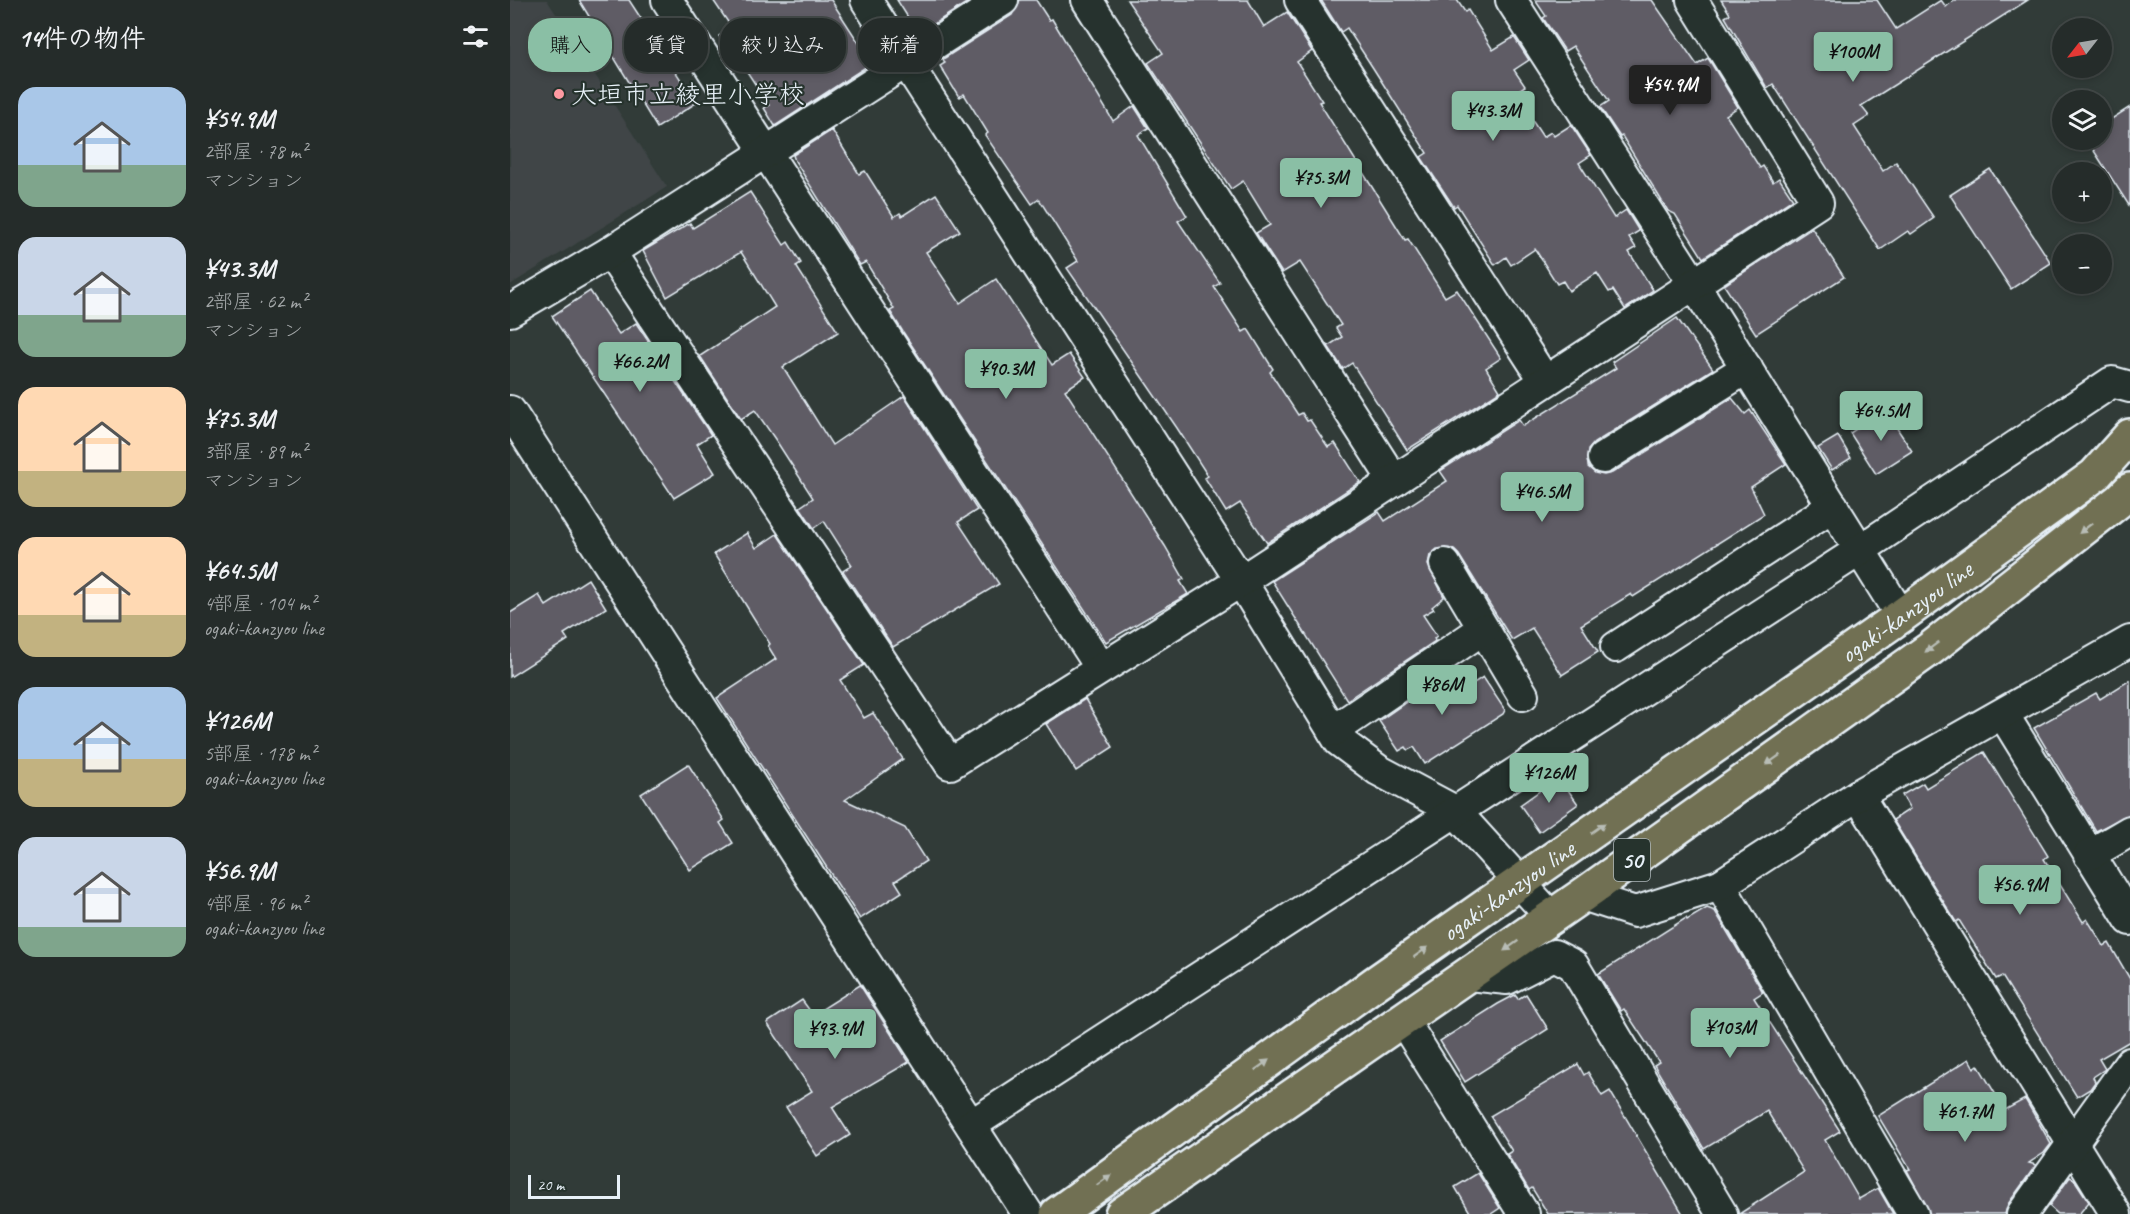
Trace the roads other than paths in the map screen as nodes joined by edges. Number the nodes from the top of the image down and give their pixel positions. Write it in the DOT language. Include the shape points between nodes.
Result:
graph roads {
  1 [pos="667,0"];
  2 [pos="866,0"];
  3 [pos="1003,0"];
  4 [pos="1087,0"];
  5 [pos="1300,0"];
  6 [pos="1511,0"];
  7 [pos="1692,0"];
  8 [pos="878,18"];
  9 [pos="942,39"];
  10 [pos="890,72"];
  11 [pos="912,72"];
  12 [pos="764,152"];
  13 [pos="610,252"];
  14 [pos="1694,284"];
  15 [pos="510,311"];
  16 [pos="1747,368"];
  17 [pos="1545,381"];
  18 [pos="2130,387"];
  19 [pos="510,411"];
  20 [pos="2130,436"];
  21 [pos="1603,458"];
  22 [pos="1394,481"];
  23 [pos="2130,490"];
  24 [pos="1833,506"];
  25 [pos="1860,549"];
  26 [pos="1445,564"];
  27 [pos="1240,581"];
  28 [pos="1902,616"];
  29 [pos="1483,629"];
  30 [pos="2130,641"];
  31 [pos="1616,647"];
  32 [pos="1101,669"];
  33 [pos="1523,695"];
  34 [pos="2003,714"];
  35 [pos="1333,731"];
  36 [pos="1858,795"];
  37 [pos="1455,811"];
  38 [pos="2130,831"];
  39 [pos="2089,855"];
  40 [pos="1521,882"];
  41 [pos="1720,885"];
  42 [pos="1582,895"];
  43 [pos="1551,917"];
  44 [pos="2130,920"];
  45 [pos="1468,975"];
  46 [pos="1403,1020"];
  47 [pos="2130,1063"];
  48 [pos="971,1125"];
  49 [pos="2072,1144"];
  50 [pos="1028,1214"];
  51 [pos="1057,1214"];
  52 [pos="1122,1214"];
  53 [pos="1524,1214"];
  54 [pos="1722,1214"];
  55 [pos="1913,1214"];
  56 [pos="2022,1214"];
  57 [pos="2116,1214"];
  1 -- 12 [label="street"];
  2 -- 8 [label="street"];
  3 -- 9 [label="street"];
  4 -- 22 [label="street"];
  5 -- 17 [label="street"];
  6 -- 14 [label="street"];
  7 -- 14 [label="street" via="1818,203"];
  10 -- 12 [label="street"];
  11 -- 27 [label="street"];
  12 -- 13 [label="street"];
  12 -- 32 [label="street"];
  13 -- 15 [label="street"];
  13 -- 32 [label="street" via="950,764"];
  14 -- 16 [label="street"];
  14 -- 17 [label="street"];
  16 -- 21 [label="street"];
  16 -- 24 [label="street"];
  17 -- 22 [label="street"];
  18 -- 25 [label="street" via="2112,382"];
  19 -- 48 [label="street"];
  20 -- 28 [label="main road, ogaki-kanzyou line / 50" via="2095,475"];
  22 -- 27 [label="street"];
  23 -- 42 [label="main road, ogaki-kanzyou line / 50, one-way" via="1930,649"];
  24 -- 25 [label="street"];
  24 -- 31 [label="street"];
  25 -- 28 [label="street"];
  25 -- 37 [label="street"];
  26 -- 29 [label="street"];
  27 -- 32 [label="street"];
  27 -- 35 [label="street"];
  40 -- 28 [label="main road, ogaki-kanzyou line / 50, one-way"];
  29 -- 33 [label="street"];
  29 -- 35 [label="street"];
  30 -- 34 [label="street"];
  34 -- 36 [label="street"];
  34 -- 39 [label="street"];
  35 -- 37 [label="street" via="1339,741 1378,770"];
  36 -- 41 [label="street"];
  36 -- 49 [label="street"];
  37 -- 40 [label="street"];
  37 -- 48 [label="street"];
  38 -- 39 [label="street"];
  39 -- 44 [label="street"];
  40 -- 43 [label="street"];
  51 -- 40 [label="main road, ogaki-kanzyou line / 50, one-way"];
  41 -- 42 [label="street" via="1635,912"];
  41 -- 55 [label="street"];
  42 -- 43 [label="main road, ogaki-kanzyou line / 50"];
  43 -- 45 [label="main road, ogaki-kanzyou line / 50, one-way"];
  45 -- 46 [label="main road, ogaki-kanzyou line / 50"];
  45 -- 54 [label="street" via="1508,979 1554,955 1573,965"];
  46 -- 52 [label="main road, ogaki-kanzyou line / 50"];
  46 -- 53 [label="street"];
  47 -- 49 [label="street"];
  48 -- 50 [label="street"];
  49 -- 56 [label="street"];
  49 -- 57 [label="street"];
}
